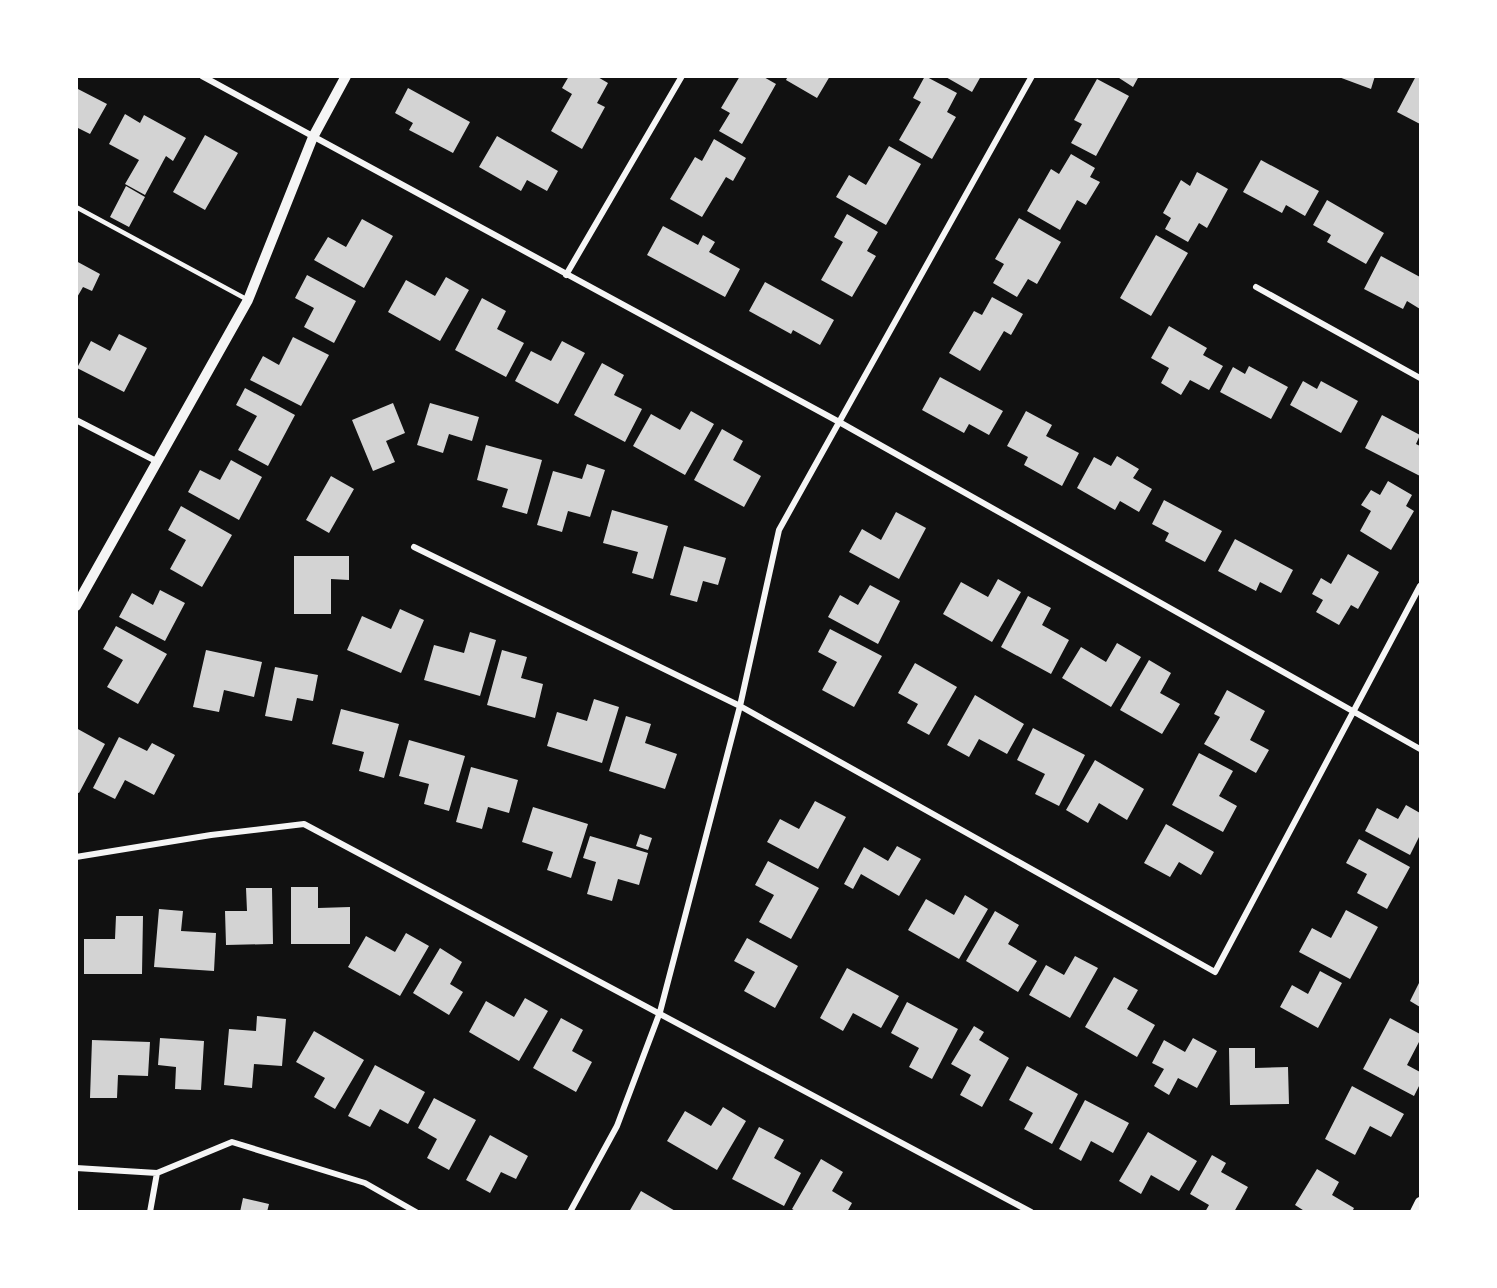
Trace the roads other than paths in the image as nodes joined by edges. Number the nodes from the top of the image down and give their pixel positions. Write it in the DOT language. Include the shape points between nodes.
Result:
graph roads {
  1 [pos="202,76"];
  2 [pos="346,76"];
  3 [pos="682,76"];
  4 [pos="1032,76"];
  5 [pos="314,137"];
  6 [pos="76,207"];
  7 [pos="566,275"];
  8 [pos="1256,287"];
  9 [pos="248,300"];
  10 [pos="1420,378"];
  11 [pos="76,420"];
  12 [pos="841,423"];
  13 [pos="158,462"];
  14 [pos="414,547"];
  15 [pos="1420,586"];
  16 [pos="76,606"];
  17 [pos="740,706"];
  18 [pos="1353,709"];
  19 [pos="1420,748"];
  20 [pos="76,857"];
  21 [pos="660,1012"];
  22 [pos="76,1168"];
  23 [pos="157,1173"];
  24 [pos="1420,1202"];
  25 [pos="150,1212"];
  26 [pos="416,1212"];
  27 [pos="570,1212"];
  28 [pos="1031,1212"];
  29 [pos="1415,1212"];
  1 -- 5 [label="street"];
  2 -- 5 [label="street"];
  3 -- 7 [label="street"];
  4 -- 12 [label="street"];
  5 -- 7 [label="street"];
  5 -- 9 [label="street"];
  6 -- 9 [label="lane"];
  7 -- 12 [label="street"];
  8 -- 10 [label="street"];
  9 -- 13 [label="street"];
  11 -- 13 [label="street"];
  12 -- 17 [label="street" via="779,530"];
  12 -- 18 [label="street"];
  13 -- 16 [label="street"];
  14 -- 17 [label="street"];
  15 -- 18 [label="street"];
  17 -- 18 [label="street" via="1215,972"];
  17 -- 21 [label="street"];
  18 -- 19 [label="street"];
  20 -- 21 [label="street" via="304,824"];
  21 -- 27 [label="street" via="617,1126"];
  21 -- 28 [label="street"];
  22 -- 23 [label="street"];
  23 -- 25 [label="street"];
  23 -- 26 [label="street" via="232,1143 365,1183"];
  24 -- 29 [label="street"];
}
